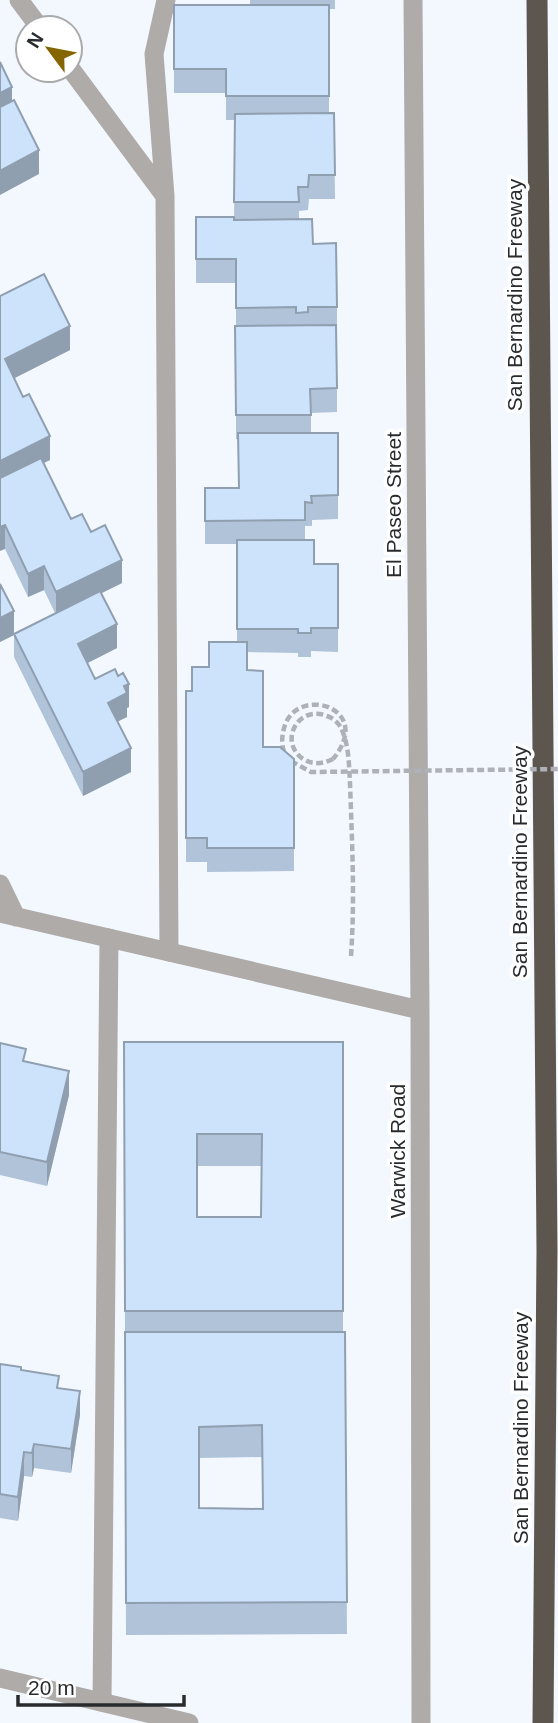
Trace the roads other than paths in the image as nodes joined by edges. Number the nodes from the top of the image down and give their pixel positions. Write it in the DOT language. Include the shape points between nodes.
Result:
graph roads {
  1 [pos="166,0"];
  2 [pos="413,0"];
  3 [pos="537,0"];
  4 [pos="82,84"];
  5 [pos="165,196"];
  6 [pos="0,884"];
  7 [pos="8,915"];
  8 [pos="109,938"];
  9 [pos="169,952"];
  10 [pos="420,1010"];
  11 [pos="0,1678"];
  12 [pos="102,1702"];
  13 [pos="156,1719"];
  14 [pos="189,1723"];
  15 [pos="421,1723"];
  16 [pos="543,1723"];
  1 -- 5 [label="street" via="154,54"];
  2 -- 10 [label="street, El Paseo Street"];
  3 -- 16 [label="highway, San Bernardino Freeway" via="547,1237"];
  4 -- 5 [label="street"];
  5 -- 9 [label="street"];
  6 -- 7 [label="street"];
  7 -- 8 [label="street"];
  8 -- 9 [label="street"];
  8 -- 12 [label="street"];
  9 -- 10 [label="street"];
  10 -- 15 [label="street, Warwick Road"];
  11 -- 12 [label="street"];
  12 -- 13 [label="street"];
  13 -- 14 [label="street"];
}
